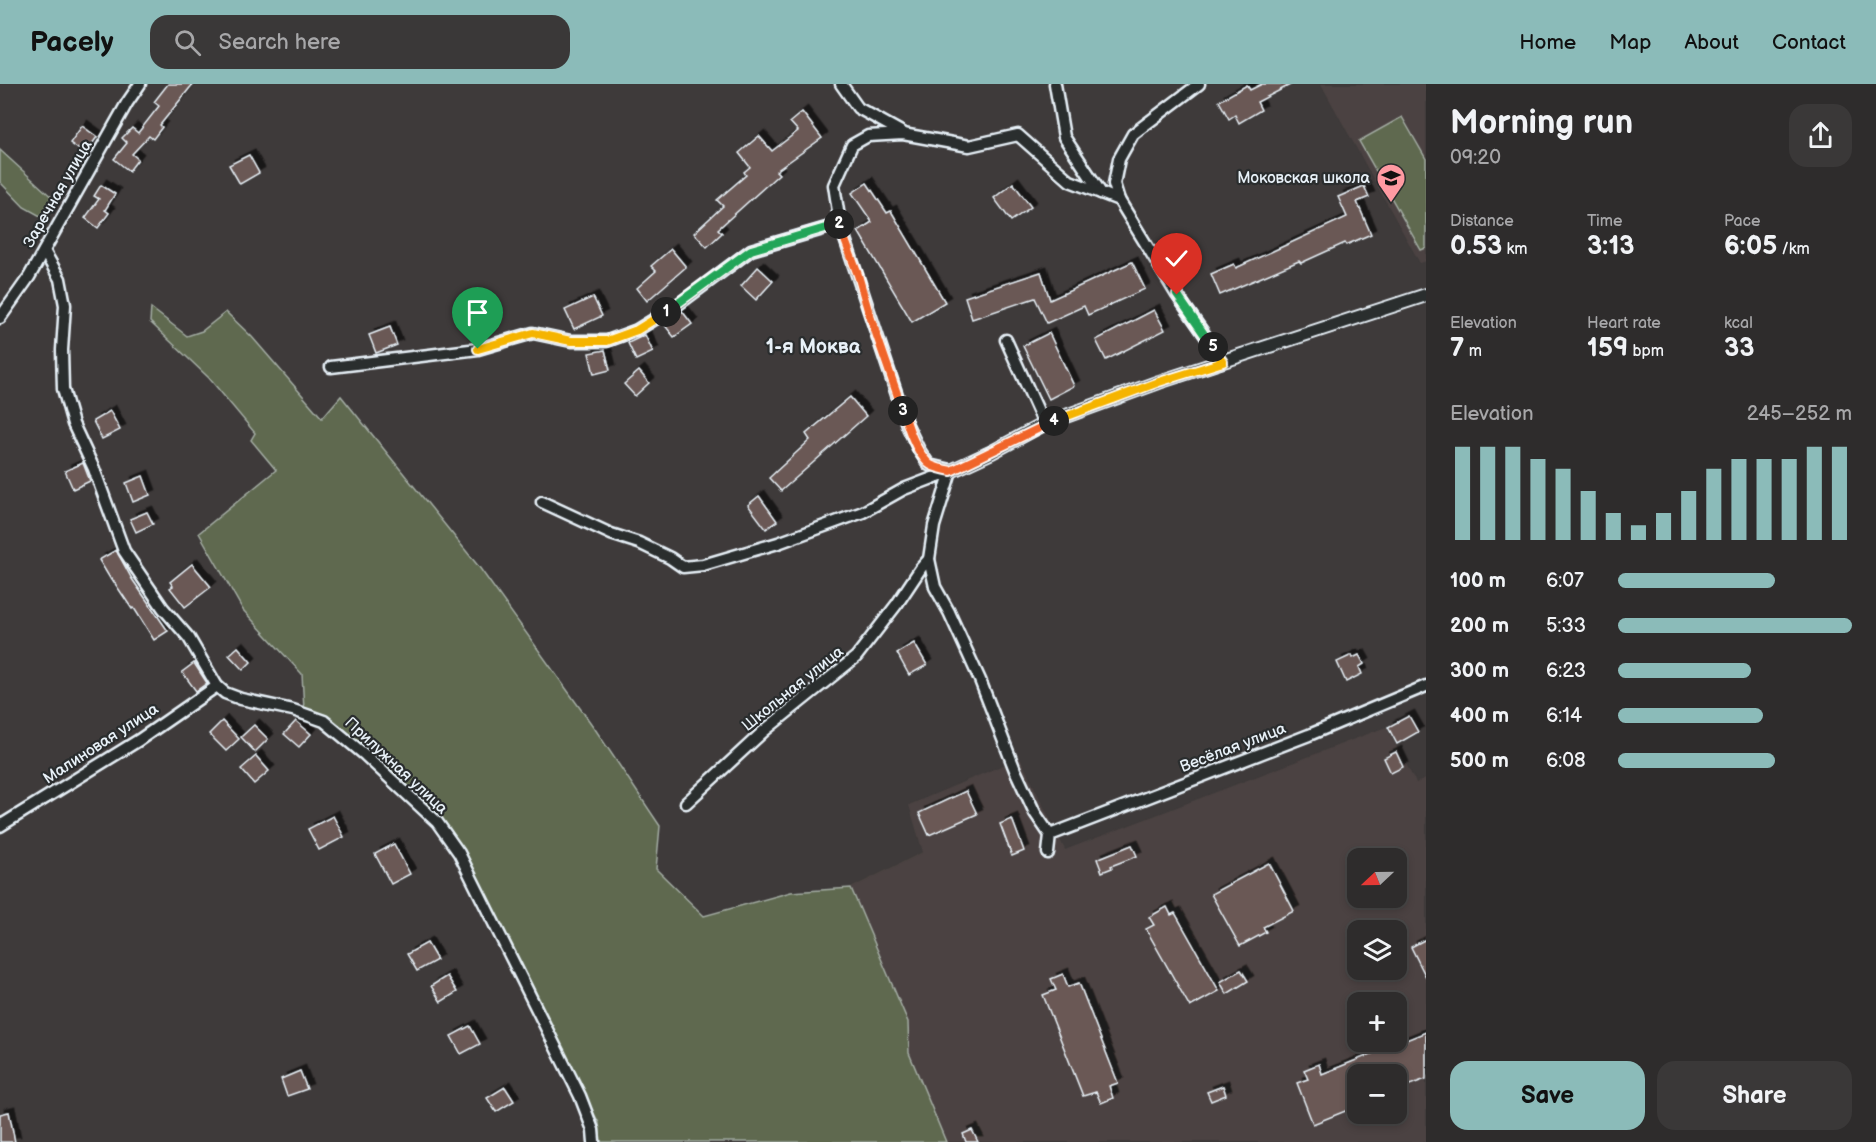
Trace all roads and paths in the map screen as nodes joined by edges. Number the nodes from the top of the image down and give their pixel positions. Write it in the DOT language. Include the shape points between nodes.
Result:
graph roads {
  1 [pos="140,84"];
  2 [pos="842,84"];
  3 [pos="1055,84"];
  4 [pos="1199,84"];
  5 [pos="903,134"];
  6 [pos="1101,193"];
  7 [pos="1119,200"];
  8 [pos="840,224"];
  9 [pos="44,251"];
  10 [pos="1426,296"];
  11 [pos="0,318"];
  12 [pos="1006,340"];
  13 [pos="1223,362"];
  14 [pos="332,367"];
  15 [pos="1044,424"];
  16 [pos="951,471"];
  17 [pos="542,502"];
  18 [pos="929,559"];
  19 [pos="217,686"];
  20 [pos="1426,686"];
  21 [pos="686,803"];
  22 [pos="0,826"];
  23 [pos="1050,835"];
  24 [pos="1048,853"];
  25 [pos="594,1142"];
  1 -- 9 [label="street, Заречная улица"];
  2 -- 5 [label="street" via="858,108"];
  3 -- 6 [label="street" via="1064,137"];
  4 -- 7 [label="street" via="1132,134 1119,159 1114,184"];
  5 -- 6 [label="street" via="969,146 1018,135 1070,181"];
  5 -- 8 [label="street" via="868,136 852,146 834,185"];
  6 -- 7 [label="street"];
  7 -- 13 [label="street"];
  8 -- 14 [label="street" via="751,250 676,306 637,330 607,341 571,341 533,333 478,349"];
  8 -- 16 [label="street" via="907,425 929,465"];
  9 -- 11 [label="street, Заречная улица"];
  9 -- 19 [label="street" via="60,279 65,305 63,388 73,424 124,551 189,638"];
  10 -- 13 [label="street"];
  12 -- 15 [label="street"];
  13 -- 15 [label="street"];
  15 -- 16 [label="street"];
  16 -- 17 [label="street" via="904,489 863,512 778,543 683,567 639,543 610,534"];
  16 -- 18 [label="street" via="934,526"];
  18 -- 21 [label="street, Школьная улица" via="856,657 764,730"];
  18 -- 23 [label="street" via="935,587 950,612 1035,813"];
  19 -- 22 [label="street, Малиновая улица" via="139,740"];
  19 -- 25 [label="street, Прилужная улица" via="241,699 324,721 436,822 459,853 580,1096"];
  20 -- 23 [label="street, Весёлая улица"];
  23 -- 24 [label="street"];
}
